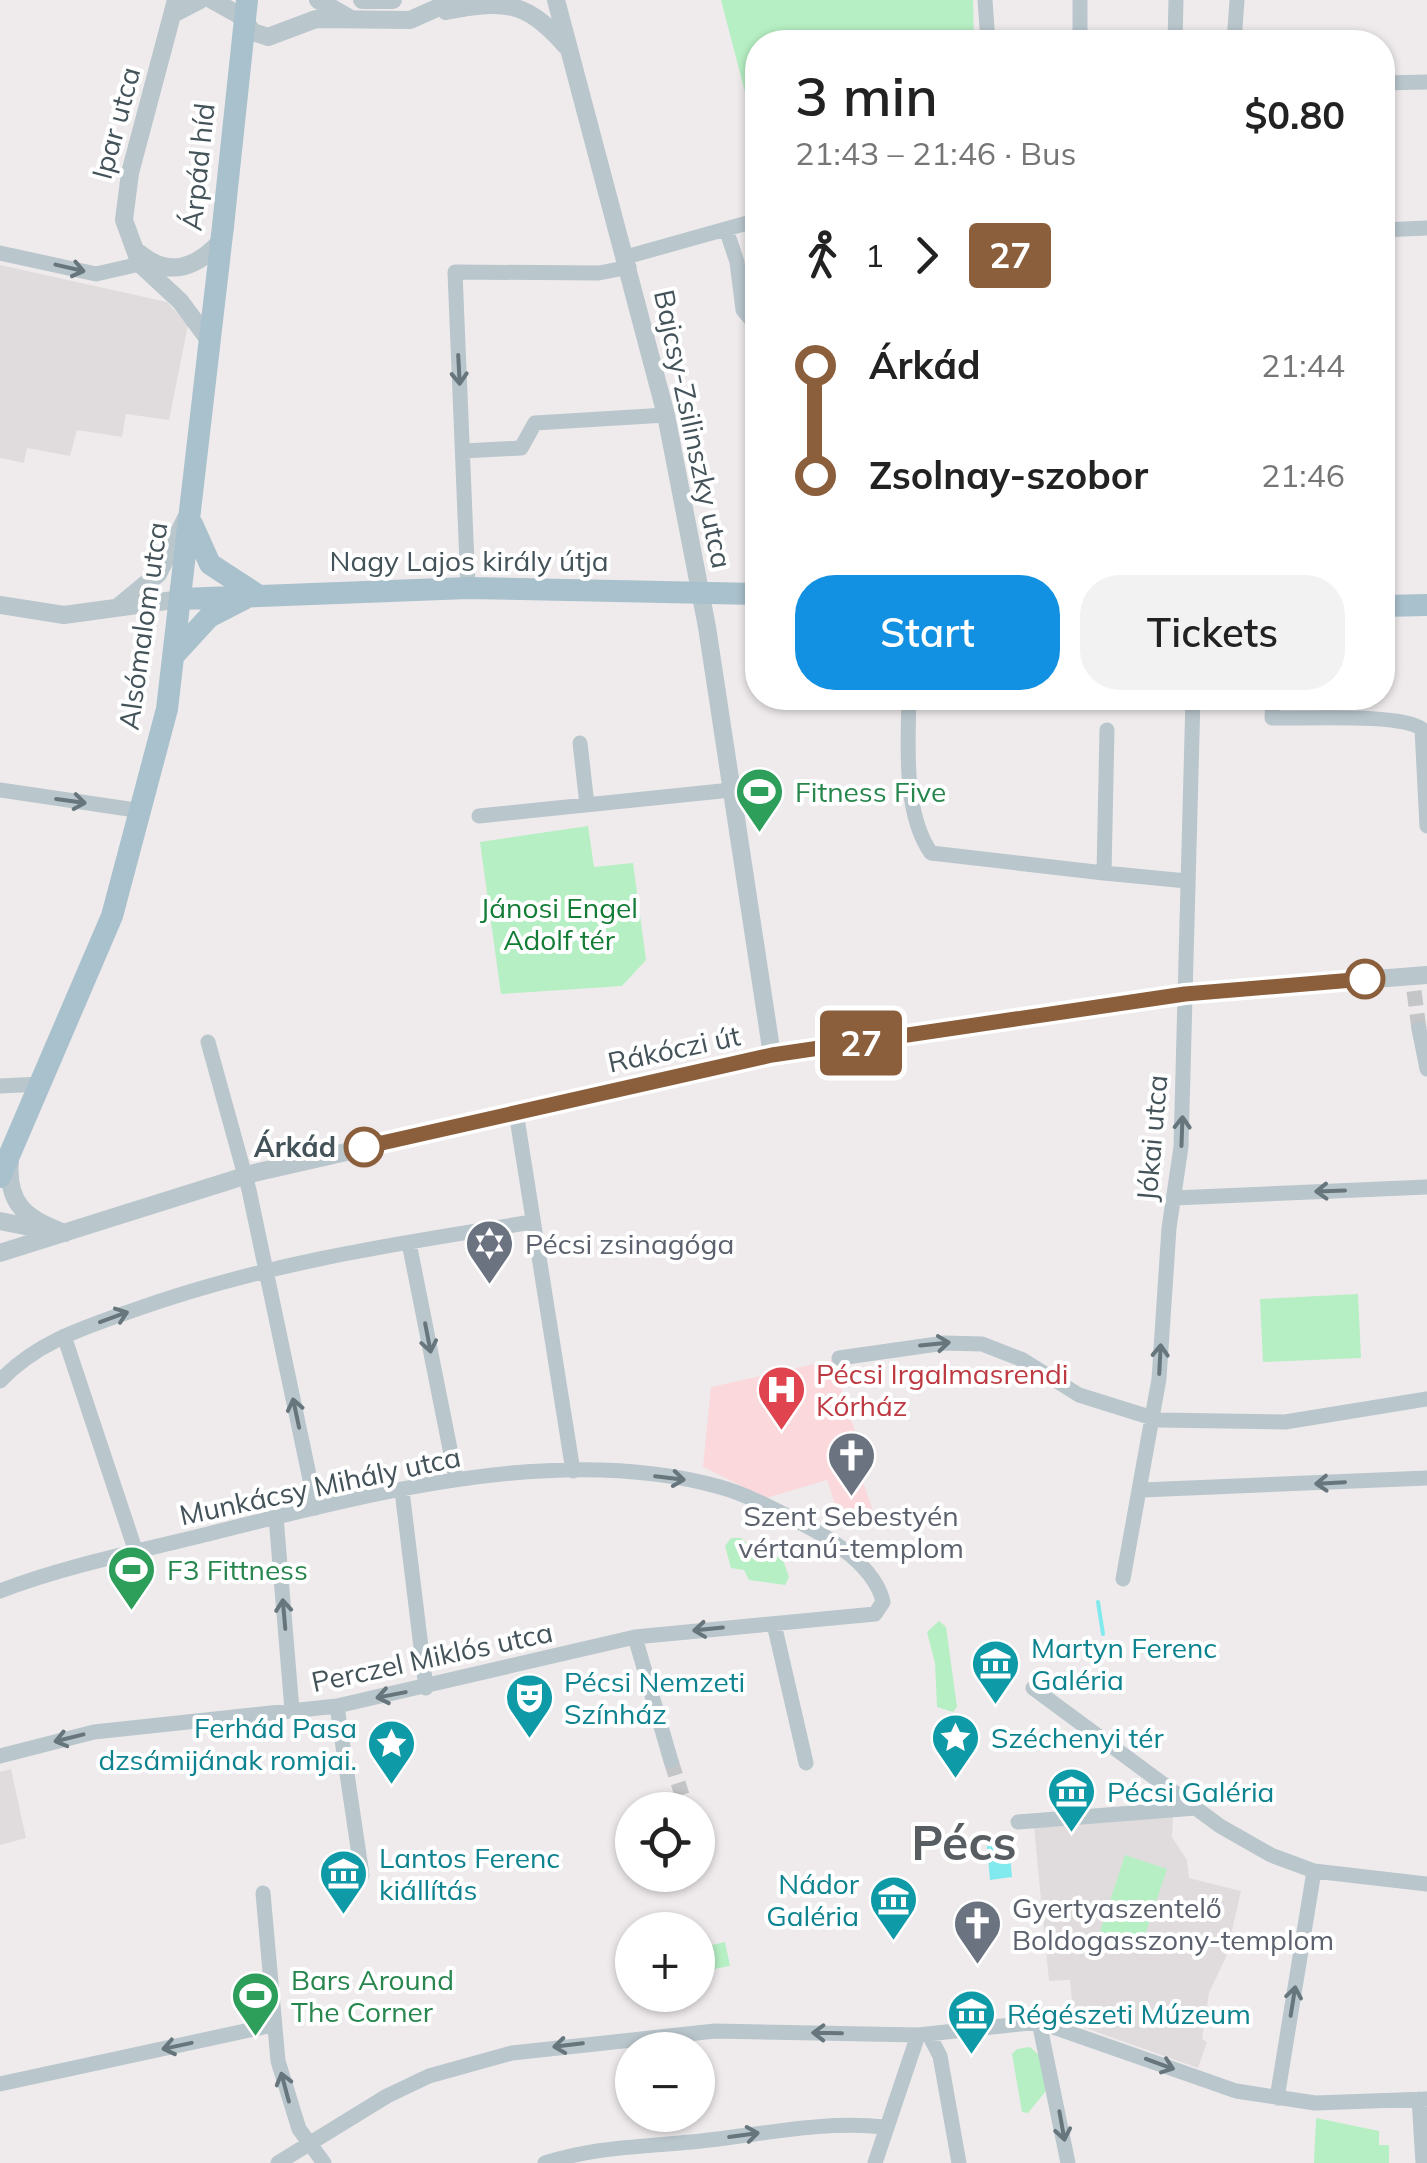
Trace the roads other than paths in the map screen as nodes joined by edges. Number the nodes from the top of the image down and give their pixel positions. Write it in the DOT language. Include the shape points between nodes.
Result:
graph roads {
  1 [pos="200,0"];
  2 [pos="212,0"];
  3 [pos="305,0"];
  4 [pos="318,0"];
  5 [pos="362,0"];
  6 [pos="393,0"];
  7 [pos="455,0"];
  8 [pos="556,0"];
  9 [pos="985,0"];
  10 [pos="1080,0"];
  11 [pos="1176,0"];
  12 [pos="1237,0"];
  13 [pos="241,5"];
  14 [pos="174,7"];
  15 [pos="430,14"];
  16 [pos="352,19"];
  17 [pos="295,27"];
  18 [pos="987,30"];
  19 [pos="1080,30"];
  20 [pos="1175,30"];
  21 [pos="1235,30"];
  22 [pos="572,53"];
  23 [pos="1427,82"];
  24 [pos="1395,83"];
  25 [pos="745,224"];
  26 [pos="1427,228"];
  27 [pos="726,229"];
  28 [pos="1395,229"];
  29 [pos="222,234"];
  30 [pos="0,254"];
  31 [pos="136,255"];
  32 [pos="628,262"];
  33 [pos="745,312"];
  34 [pos="210,340"];
  35 [pos="666,415"];
  36 [pos="464,451"];
  37 [pos="189,511"];
  38 [pos="468,588"];
  39 [pos="700,592"];
  40 [pos="256,594"];
  41 [pos="745,594"];
  42 [pos="181,599"];
  43 [pos="0,605"];
  44 [pos="1427,605"];
  45 [pos="1395,606"];
  46 [pos="109,612"];
  47 [pos="175,654"];
  48 [pos="909,710"];
  49 [pos="1194,710"];
  50 [pos="1272,710"];
  51 [pos="1107,730"];
  52 [pos="580,743"];
  53 [pos="0,790"];
  54 [pos="730,790"];
  55 [pos="587,805"];
  56 [pos="142,811"];
  57 [pos="479,816"];
  58 [pos="1427,826"];
  59 [pos="1104,873"];
  60 [pos="1187,880"];
  61 [pos="1418,981"];
  62 [pos="1185,994"];
  63 [pos="1419,1029"];
  64 [pos="208,1042"];
  65 [pos="772,1055"];
  66 [pos="1427,1070"];
  67 [pos="42,1084"];
  68 [pos="0,1086"];
  69 [pos="516,1112"];
  70 [pos="5,1168"];
  71 [pos="246,1176"];
  72 [pos="1427,1187"];
  73 [pos="1174,1198"];
  74 [pos="0,1221"];
  75 [pos="532,1222"];
  76 [pos="65,1233"];
  77 [pos="409,1243"];
  78 [pos="4,1249"];
  79 [pos="266,1267"];
  80 [pos="64,1336"];
  81 [pos="839,1358"];
  82 [pos="0,1380"];
  83 [pos="1427,1399"];
  84 [pos="1153,1416"];
  85 [pos="573,1471"];
  86 [pos="1427,1478"];
  87 [pos="456,1479"];
  88 [pos="1142,1490"];
  89 [pos="402,1491"];
  90 [pos="316,1508"];
  91 [pos="276,1518"];
  92 [pos="136,1552"];
  93 [pos="1123,1579"];
  94 [pos="0,1591"];
  95 [pos="875,1614"];
  96 [pos="774,1624"];
  97 [pos="635,1637"];
  98 [pos="426,1688"];
  99 [pos="1034,1688"];
  100 [pos="337,1706"];
  101 [pos="292,1710"];
  102 [pos="0,1756"];
  103 [pos="671,1761"];
  104 [pos="806,1763"];
  105 [pos="1196,1808"];
  106 [pos="1018,1822"];
  107 [pos="1314,1871"];
  108 [pos="362,1875"];
  109 [pos="1427,1884"];
  110 [pos="263,1893"];
  111 [pos="1039,2022"];
  112 [pos="272,2025"];
  113 [pos="924,2035"];
  114 [pos="0,2084"];
  115 [pos="1277,2098"];
  116 [pos="1423,2099"];
  117 [pos="885,2126"];
  118 [pos="308,2145"];
  119 [pos="278,2163"];
  120 [pos="324,2163"];
  121 [pos="545,2163"];
  122 [pos="875,2163"];
  123 [pos="960,2163"];
  124 [pos="1068,2163"];
  125 [pos="1423,2163"];
  1 -- 14 [label="street, Ipar utca"];
  2 -- 13 [label="street"];
  3 -- 17 [label="street"];
  4 -- 16 [label="street"];
  5 -- 6 [label="street"];
  7 -- 15 [label="street"];
  8 -- 22 [label="street, Bajcsy-Zsilinszky utca"];
  9 -- 18 [label="street"];
  10 -- 19 [label="street"];
  11 -- 20 [label="street"];
  12 -- 21 [label="street"];
  13 -- 17 [label="street" via="248,29 263,36 278,37"];
  13 -- 29 [label="main road, Árpád híd, bridge"];
  14 -- 31 [label="street, Ipar utca" via="124,202"];
  15 -- 16 [label="street" via="384,23"];
  15 -- 22 [label="street" via="485,2 522,4"];
  16 -- 17 [label="street" via="316,19"];
  22 -- 32 [label="street, Bajcsy-Zsilinszky utca"];
  23 -- 24 [label="street"];
  25 -- 27 [label="street"];
  26 -- 28 [label="street"];
  27 -- 32 [label="street"];
  27 -- 33 [label="street"];
  29 -- 31 [label="street" via="202,259 170,270"];
  29 -- 34 [label="main road, Árpád híd"];
  30 -- 31 [label="street, one-way" via="96,274"];
  31 -- 34 [label="street"];
  32 -- 35 [label="street, Bajcsy-Zsilinszky utca"];
  32 -- 36 [label="street, one-way" via="599,272 455,272"];
  34 -- 37 [label="main road, Alsómalom utca"];
  35 -- 36 [label="street" via="535,423 522,448"];
  35 -- 39 [label="street, Bajcsy-Zsilinszky utca"];
  36 -- 38 [label="street"];
  37 -- 40 [label="main road" via="210,564"];
  37 -- 42 [label="main road, Alsómalom utca"];
  37 -- 46 [label="street" via="152,582"];
  38 -- 39 [label="main road, Nagy Lajos király útja"];
  38 -- 40 [label="main road, Nagy Lajos király útja"];
  39 -- 41 [label="main road, Nagy Lajos király útja"];
  39 -- 54 [label="street, Bajcsy-Zsilinszky utca"];
  40 -- 42 [label="main road, Nagy Lajos király útja"];
  40 -- 47 [label="main road" via="209,617"];
  42 -- 46 [label="street"];
  42 -- 47 [label="main road, Alsómalom utca"];
  43 -- 46 [label="street"];
  44 -- 45 [label="main road"];
  47 -- 56 [label="main road, Alsómalom utca"];
  48 -- 59 [label="street" via="916,811 931,853"];
  49 -- 60 [label="street, Jókai utca"];
  50 -- 58 [label="street" via="1272,718 1416,724 1425,741"];
  51 -- 59 [label="street"];
  52 -- 55 [label="street"];
  53 -- 56 [label="street, one-way"];
  54 -- 55 [label="street"];
  54 -- 65 [label="street, Bajcsy-Zsilinszky utca"];
  55 -- 57 [label="street"];
  56 -- 67 [label="main road, Alsómalom utca" via="112,916"];
  59 -- 60 [label="street"];
  60 -- 62 [label="street, Jókai utca"];
  61 -- 62 [label="street, Rákóczi út"];
  62 -- 65 [label="street, Rákóczi út"];
  73 -- 62 [label="street, Jókai utca, one-way"];
  63 -- 66 [label="street"];
  64 -- 71 [label="street"];
  65 -- 69 [label="street, Rákóczi út"];
  67 -- 68 [label="street"];
  67 -- 70 [label="main road"];
  69 -- 71 [label="street, Rákóczi út"];
  69 -- 75 [label="street"];
  70 -- 76 [label="street" via="16,1206"];
  71 -- 76 [label="street, Rákóczi út"];
  71 -- 79 [label="street"];
  72 -- 73 [label="street, one-way"];
  84 -- 73 [label="street, Jókai utca, one-way"];
  74 -- 76 [label="street, Rákóczi út"];
  75 -- 77 [label="street"];
  75 -- 85 [label="street"];
  76 -- 78 [label="street, Rákóczi út"];
  77 -- 79 [label="street"];
  77 -- 87 [label="street, one-way"];
  80 -- 79 [label="street, one-way"];
  90 -- 79 [label="street, one-way"];
  80 -- 82 [label="street"];
  80 -- 92 [label="street"];
  81 -- 84 [label="street, one-way" via="982,1344 1079,1395"];
  83 -- 84 [label="street" via="1285,1422"];
  84 -- 88 [label="street, Jókai utca"];
  85 -- 87 [label="street, Munkácsy Mihály utca"];
  85 -- 95 [label="street, Munkácsy Mihály utca, one-way" via="672,1476 723,1487 852,1557 881,1593"];
  86 -- 88 [label="street, one-way"];
  87 -- 89 [label="street, Munkácsy Mihály utca"];
  88 -- 93 [label="street, Jókai utca"];
  89 -- 90 [label="street, Munkácsy Mihály utca"];
  89 -- 98 [label="street"];
  90 -- 91 [label="street, Munkácsy Mihály utca"];
  91 -- 92 [label="street, Munkácsy Mihály utca"];
  101 -- 91 [label="street, one-way"];
  92 -- 94 [label="street, Munkácsy Mihály utca"];
  95 -- 96 [label="street, Perczel Miklós utca"];
  96 -- 97 [label="street, Perczel Miklós utca, one-way"];
  96 -- 104 [label="street"];
  97 -- 98 [label="street, Perczel Miklós utca"];
  97 -- 103 [label="street"];
  98 -- 100 [label="street, Perczel Miklós utca, one-way"];
  99 -- 105 [label="street"];
  100 -- 101 [label="street, Perczel Miklós utca"];
  100 -- 108 [label="street"];
  101 -- 102 [label="street, Perczel Miklós utca, one-way" via="94,1732"];
  105 -- 106 [label="street"];
  105 -- 107 [label="street" via="1272,1855"];
  107 -- 109 [label="street"];
  115 -- 107 [label="street, one-way"];
  110 -- 112 [label="street"];
  111 -- 113 [label="street"];
  111 -- 115 [label="street, one-way" via="1236,2091"];
  111 -- 124 [label="street, one-way"];
  112 -- 114 [label="street, one-way"];
  118 -- 112 [label="street, one-way" via="288,2098"];
  113 -- 117 [label="street"];
  113 -- 118 [label="street, one-way" via="715,2031 512,2053 429,2076"];
  113 -- 123 [label="street" via="938,2048"];
  115 -- 116 [label="street"];
  116 -- 125 [label="street"];
  121 -- 117 [label="street, one-way" via="606,2147 821,2124"];
  117 -- 122 [label="street"];
  118 -- 119 [label="street"];
  118 -- 120 [label="street"];
}
